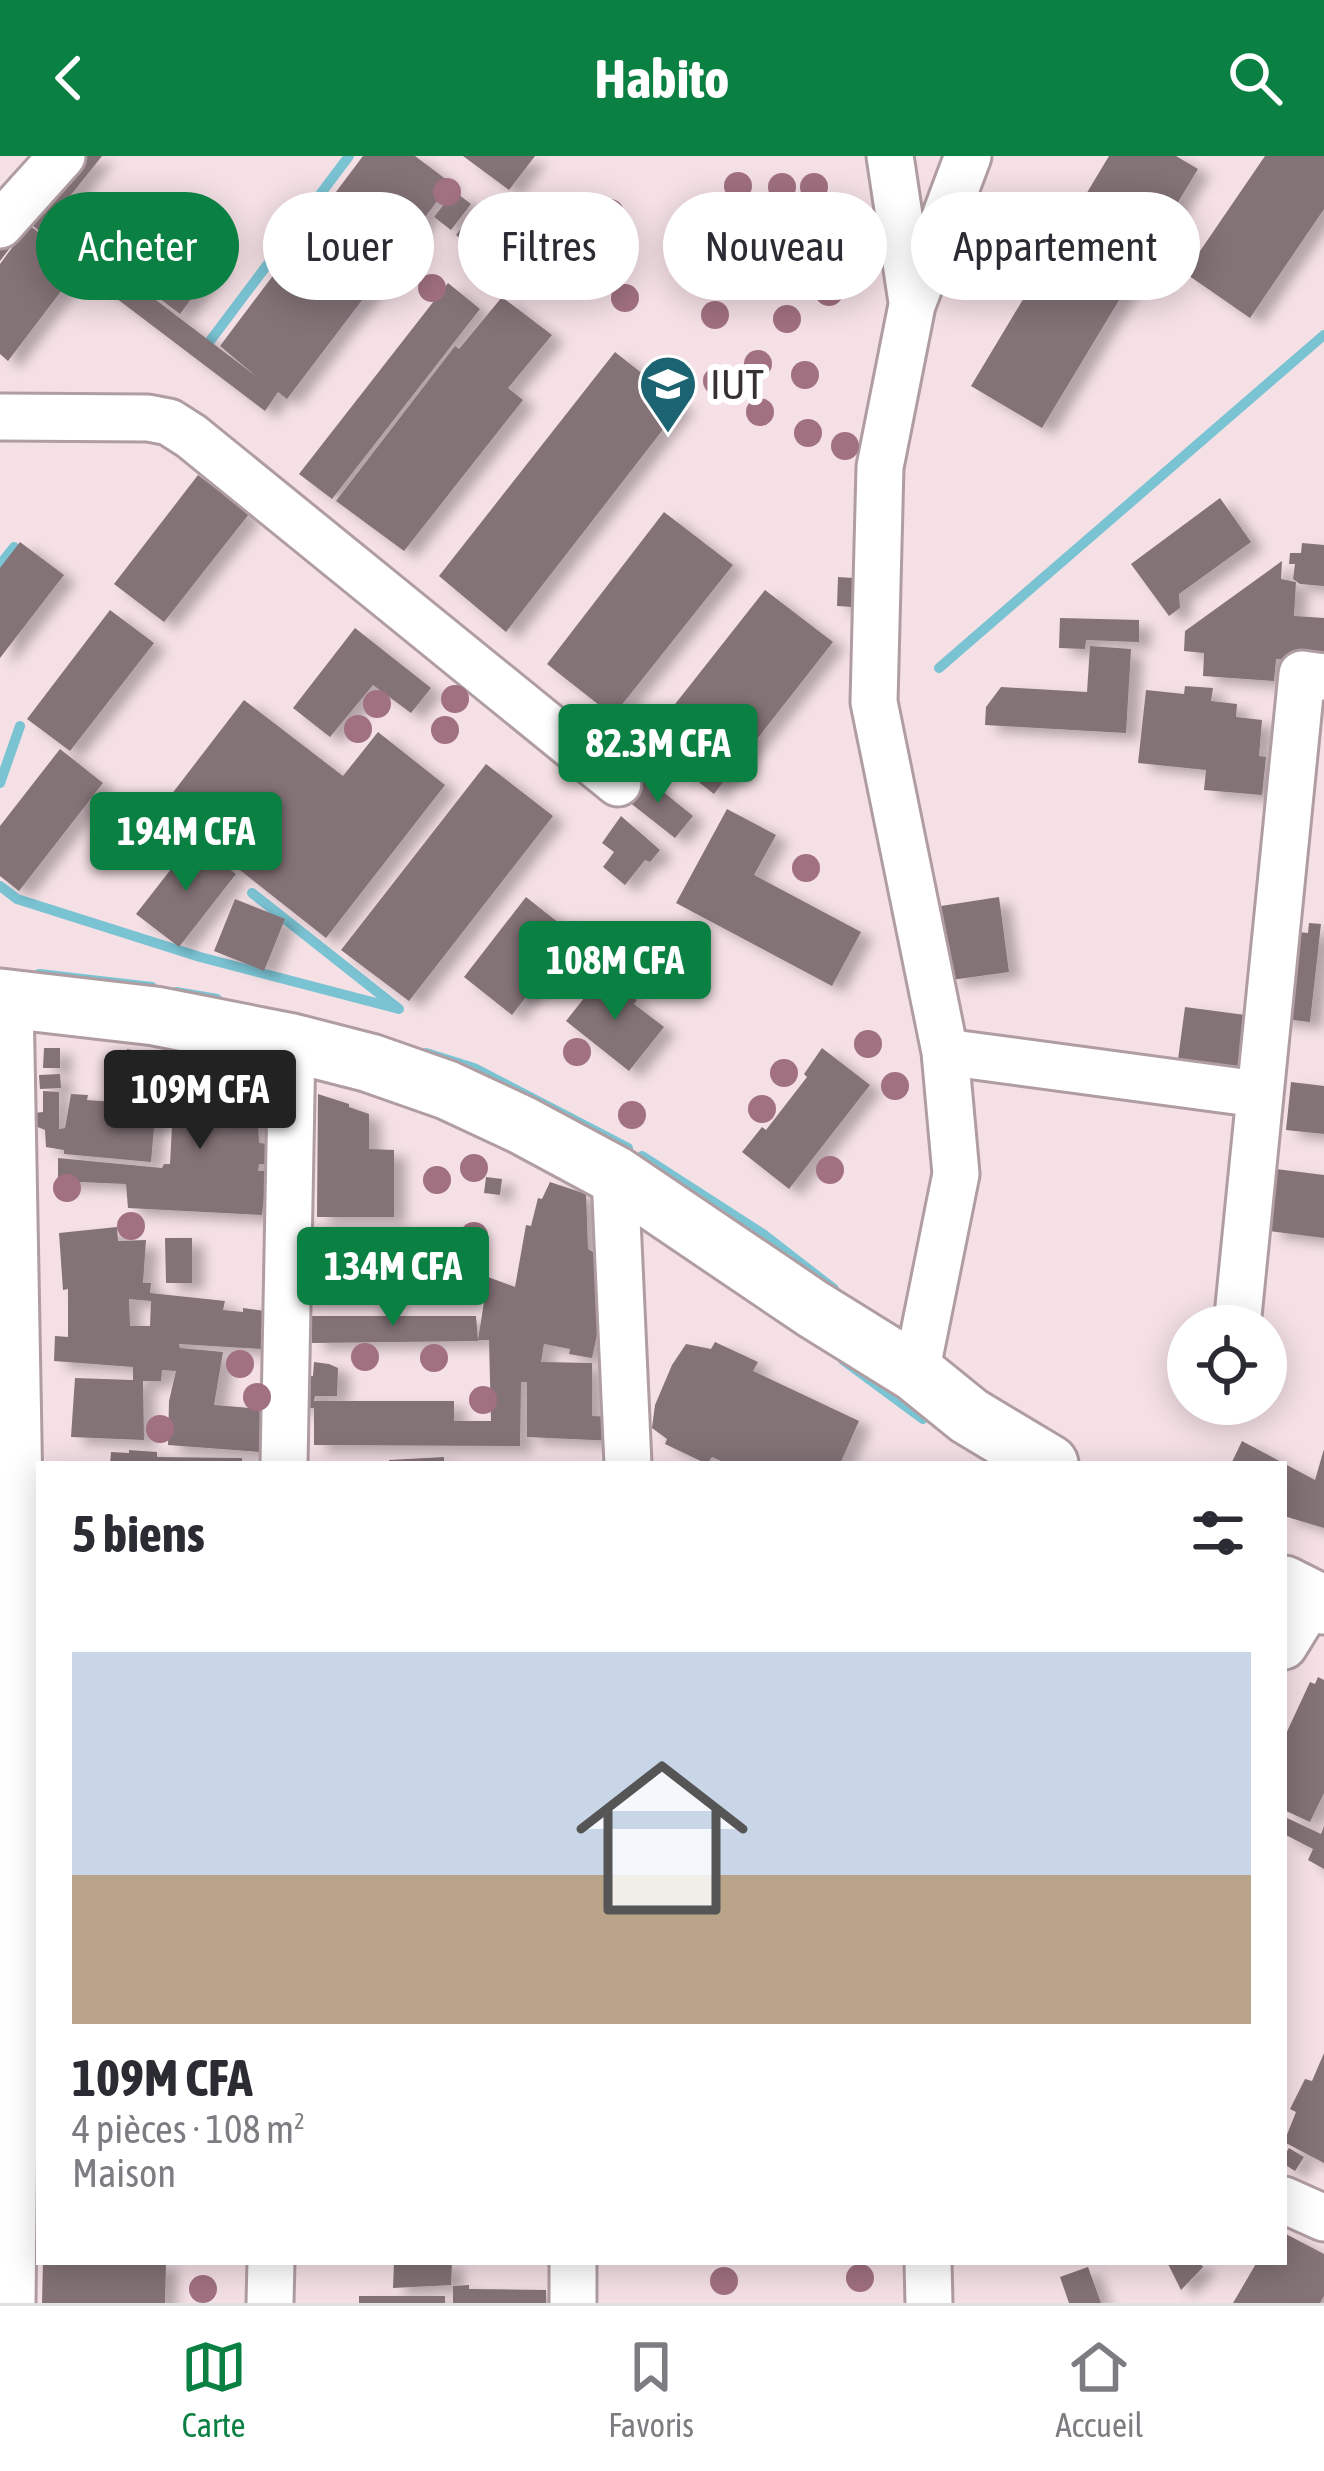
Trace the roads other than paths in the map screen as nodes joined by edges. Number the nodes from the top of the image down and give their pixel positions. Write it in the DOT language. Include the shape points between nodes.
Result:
graph roads {
  1 [pos="62,156"];
  2 [pos="890,156"];
  3 [pos="968,156"];
  4 [pos="0,225"];
  5 [pos="912,304"];
  6 [pos="0,417"];
  7 [pos="1324,677"];
  8 [pos="618,783"];
  9 [pos="5,998"];
  10 [pos="292,1043"];
  11 [pos="945,1052"];
  12 [pos="1258,1094"];
  13 [pos="615,1175"];
  14 [pos="1239,1305"];
  15 [pos="916,1372"];
  16 [pos="284,1461"];
  17 [pos="628,1461"];
  18 [pos="1044,1461"];
  19 [pos="10,1551"];
  20 [pos="1287,2201"];
  21 [pos="1324,2218"];
  22 [pos="271,2265"];
  23 [pos="573,2265"];
  24 [pos="928,2265"];
  25 [pos="12,2303"];
  26 [pos="270,2303"];
  27 [pos="573,2303"];
  28 [pos="928,2303"];
  1 -- 4 [label="street"];
  2 -- 5 [label="street"];
  3 -- 5 [label="street"];
  5 -- 11 [label="street" via="880,467 874,702"];
  6 -- 8 [label="street" via="169,422"];
  7 -- 12 [label="street" via="1302,674"];
  9 -- 10 [label="main road"];
  9 -- 19 [label="street"];
  10 -- 13 [label="main road" via="447,1090"];
  10 -- 16 [label="street"];
  11 -- 12 [label="street"];
  11 -- 15 [label="street" via="956,1174"];
  12 -- 14 [label="street"];
  13 -- 15 [label="main road"];
  13 -- 17 [label="street"];
  15 -- 18 [label="main road"];
  19 -- 25 [label="street"];
  20 -- 21 [label="street"];
  22 -- 26 [label="street"];
  23 -- 27 [label="street"];
  24 -- 28 [label="street"];
}
